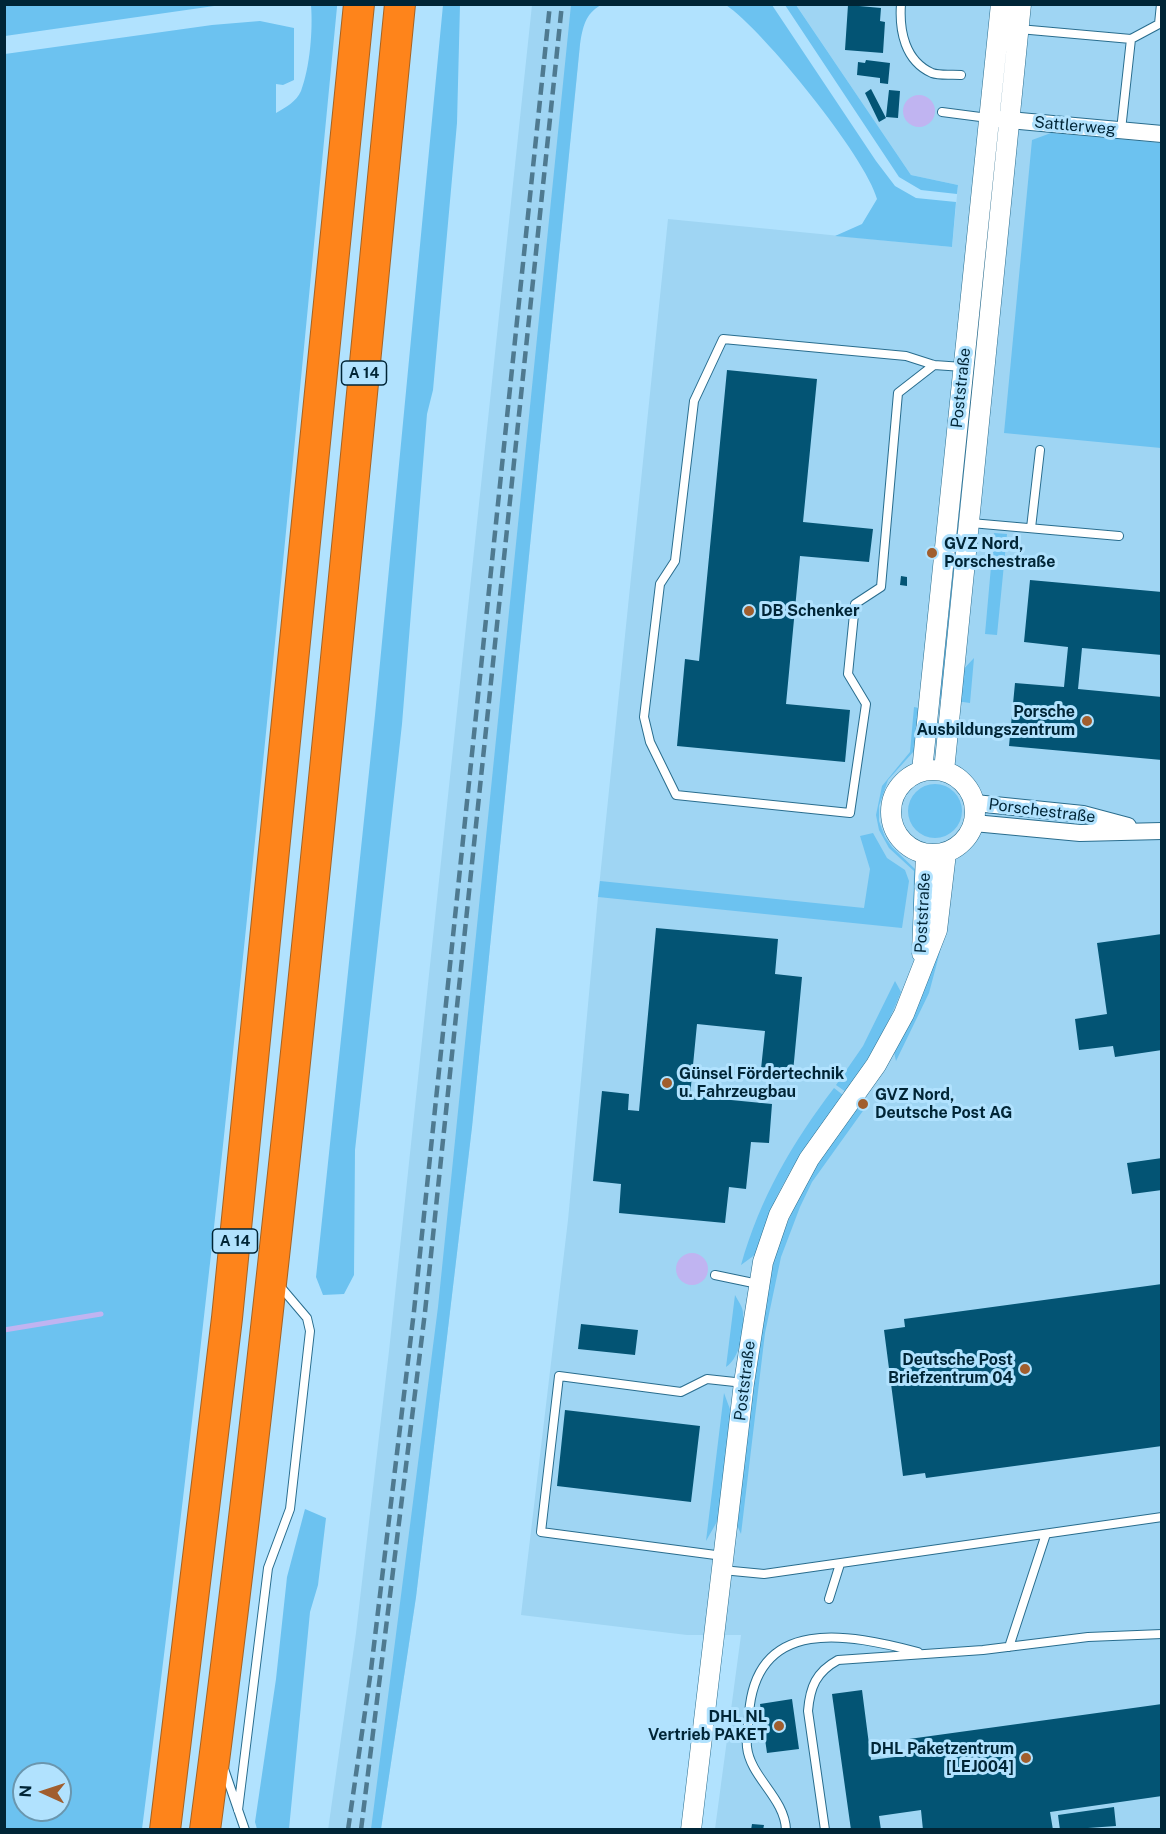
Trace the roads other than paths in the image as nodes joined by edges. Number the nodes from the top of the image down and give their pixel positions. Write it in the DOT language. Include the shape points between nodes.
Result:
graph roads {
  1 [pos="359,4"];
  2 [pos="400,4"];
  3 [pos="901,4"];
  4 [pos="1001,4"];
  5 [pos="1021,4"];
  6 [pos="1161,4"];
  7 [pos="1160,24"];
  8 [pos="1019,29"];
  9 [pos="1131,39"];
  10 [pos="961,75"];
  11 [pos="942,112"];
  12 [pos="988,118"];
  13 [pos="1010,120"];
  14 [pos="1121,130"];
  15 [pos="1161,134"];
  16 [pos="934,364"];
  17 [pos="963,367"];
  18 [pos="1040,450"];
  19 [pos="971,523"];
  20 [pos="1031,528"];
  21 [pos="1119,536"];
  22 [pos="922,771"];
  23 [pos="944,771"];
  24 [pos="975,803"];
  25 [pos="974,824"];
  26 [pos="1144,830"];
  27 [pos="1161,831"];
  28 [pos="946,853"];
  29 [pos="926,854"];
  30 [pos="920,972"];
  31 [pos="271,1275"];
  32 [pos="715,1275"];
  33 [pos="758,1284"];
  34 [pos="744,1383"];
  35 [pos="1161,1517"];
  36 [pos="1046,1534"];
  37 [pos="723,1563"];
  38 [pos="840,1564"];
  39 [pos="829,1599"];
  40 [pos="1161,1634"];
  41 [pos="1009,1647"];
  42 [pos="927,1654"];
  43 [pos="216,1746"];
  44 [pos="238,1810"];
  45 [pos="165,1830"];
  46 [pos="205,1830"];
  47 [pos="245,1830"];
  48 [pos="691,1830"];
  49 [pos="786,1830"];
  50 [pos="825,1830"];
  1 -- 45 [label="highway, A 14" via="229,1294"];
  2 -- 31 [label="highway, A 14"];
  3 -- 10 [label="lane" via="900,27 908,51 934,74"];
  4 -- 12 [label="street, Poststraße"];
  5 -- 8 [label="street, Poststraße"];
  6 -- 7 [label="lane"];
  7 -- 9 [label="lane"];
  8 -- 9 [label="lane"];
  8 -- 13 [label="street, Poststraße"];
  9 -- 14 [label="lane"];
  11 -- 12 [label="lane"];
  12 -- 13 [label="street, Sattlerweg"];
  12 -- 17 [label="street, Poststraße"];
  13 -- 14 [label="street, Sattlerweg"];
  13 -- 19 [label="street, Poststraße"];
  14 -- 15 [label="street, Sattlerweg"];
  16 -- 16 [label="lane" via="906,356 723,339 694,400 675,561 660,584 644,717 650,742 676,795 850,813 866,704 848,674 855,604 881,587 898,393"];
  16 -- 17 [label="lane"];
  17 -- 22 [label="street, Poststraße"];
  18 -- 20 [label="lane"];
  19 -- 20 [label="lane"];
  19 -- 23 [label="street, Poststraße"];
  20 -- 21 [label="lane"];
  22 -- 23 [label="street"];
  22 -- 29 [label="street, Poststraße" via="897,790 890,812 899,838"];
  23 -- 24 [label="street" via="964,782"];
  24 -- 25 [label="street"];
  24 -- 26 [label="street, Porschestraße" via="1083,814"];
  25 -- 26 [label="street, Porschestraße" via="1080,833"];
  25 -- 28 [label="street, Poststraße" via="967,837"];
  26 -- 27 [label="street, Porschestraße"];
  28 -- 29 [label="street, Poststraße"];
  28 -- 30 [label="street, Poststraße" via="937,930"];
  29 -- 30 [label="street, Poststraße"];
  30 -- 33 [label="street, Poststraße" via="884,1052 809,1159 788,1197 770,1239"];
  31 -- 43 [label="highway, A 14"];
  31 -- 44 [label="lane" via="307,1318 310,1331 290,1509 268,1568"];
  32 -- 33 [label="lane"];
  33 -- 34 [label="street, Poststraße"];
  34 -- 37 [label="street, Poststraße"];
  34 -- 37 [label="lane" via="707,1379 681,1392 559,1376 541,1532"];
  35 -- 36 [label="lane"];
  36 -- 38 [label="lane"];
  36 -- 41 [label="lane"];
  37 -- 38 [label="lane" via="764,1574"];
  37 -- 48 [label="street, Poststraße"];
  38 -- 39 [label="lane"];
  40 -- 41 [label="lane" via="1088,1636"];
  41 -- 42 [label="lane"];
  42 -- 49 [label="lane" via="869,1639 836,1637 804,1640 781,1648 762,1667 751,1692 747,1748 756,1771 775,1799"];
  42 -- 50 [label="lane" via="838,1660 815,1678 808,1711"];
  43 -- 44 [label="lane"];
  43 -- 46 [label="highway, A 14"];
  44 -- 47 [label="lane"];
}
